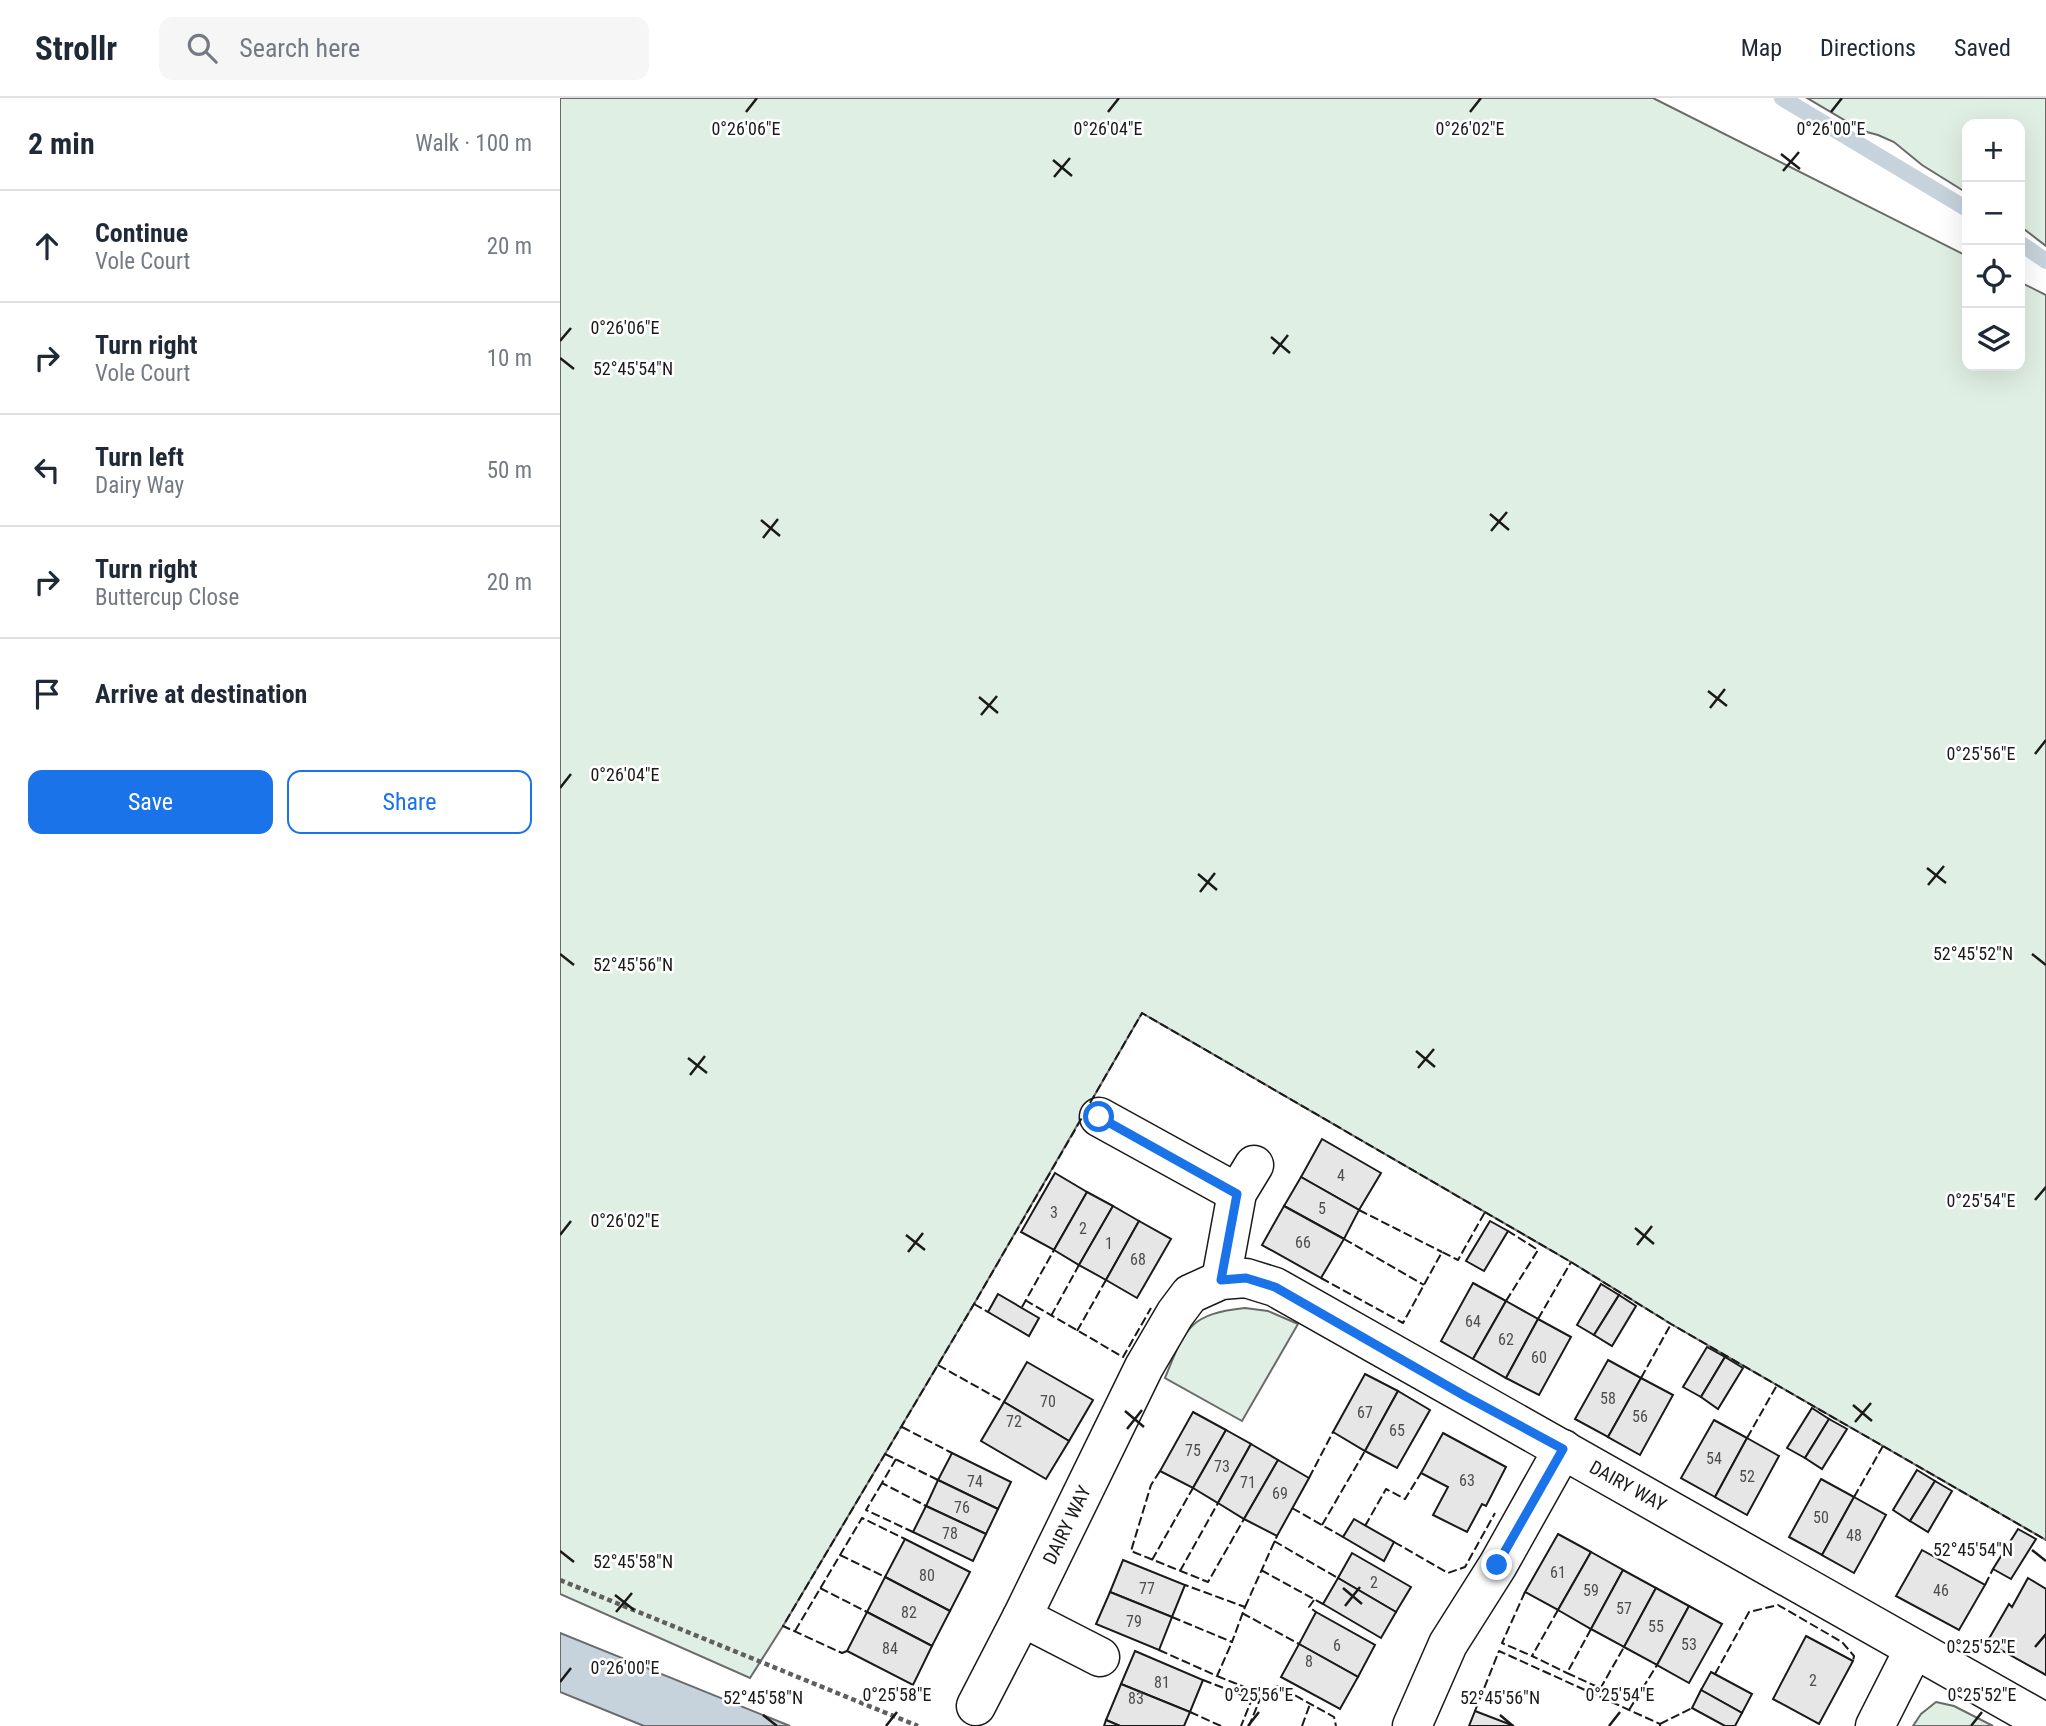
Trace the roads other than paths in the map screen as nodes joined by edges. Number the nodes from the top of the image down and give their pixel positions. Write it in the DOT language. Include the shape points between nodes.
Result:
graph roads {
  1 [pos="1099,1117"];
  2 [pos="1221,1280"];
  3 [pos="1563,1449"];
  4 [pos="1022,1617"];
  5 [pos="1914,1649"];
  6 [pos="1100,1657"];
  7 [pos="976,1706"];
  8 [pos="2046,1723"];
  9 [pos="1412,1726"];
  10 [pos="1875,1726"];
  1 -- 2 [label="street" via="1245,1179"];
  2 -- 3 [label="street, DAIRY WAY" via="1246,1278 1275,1287"];
  2 -- 4 [label="street, DAIRY WAY" via="1190,1294 1175,1314 1144,1367"];
  3 -- 5 [label="street, DAIRY WAY"];
  3 -- 9 [label="street" via="1448,1644"];
  4 -- 6 [label="street"];
  4 -- 7 [label="street, DAIRY WAY"];
  5 -- 8 [label="street, DAIRY WAY"];
  5 -- 10 [label="street"];
}
